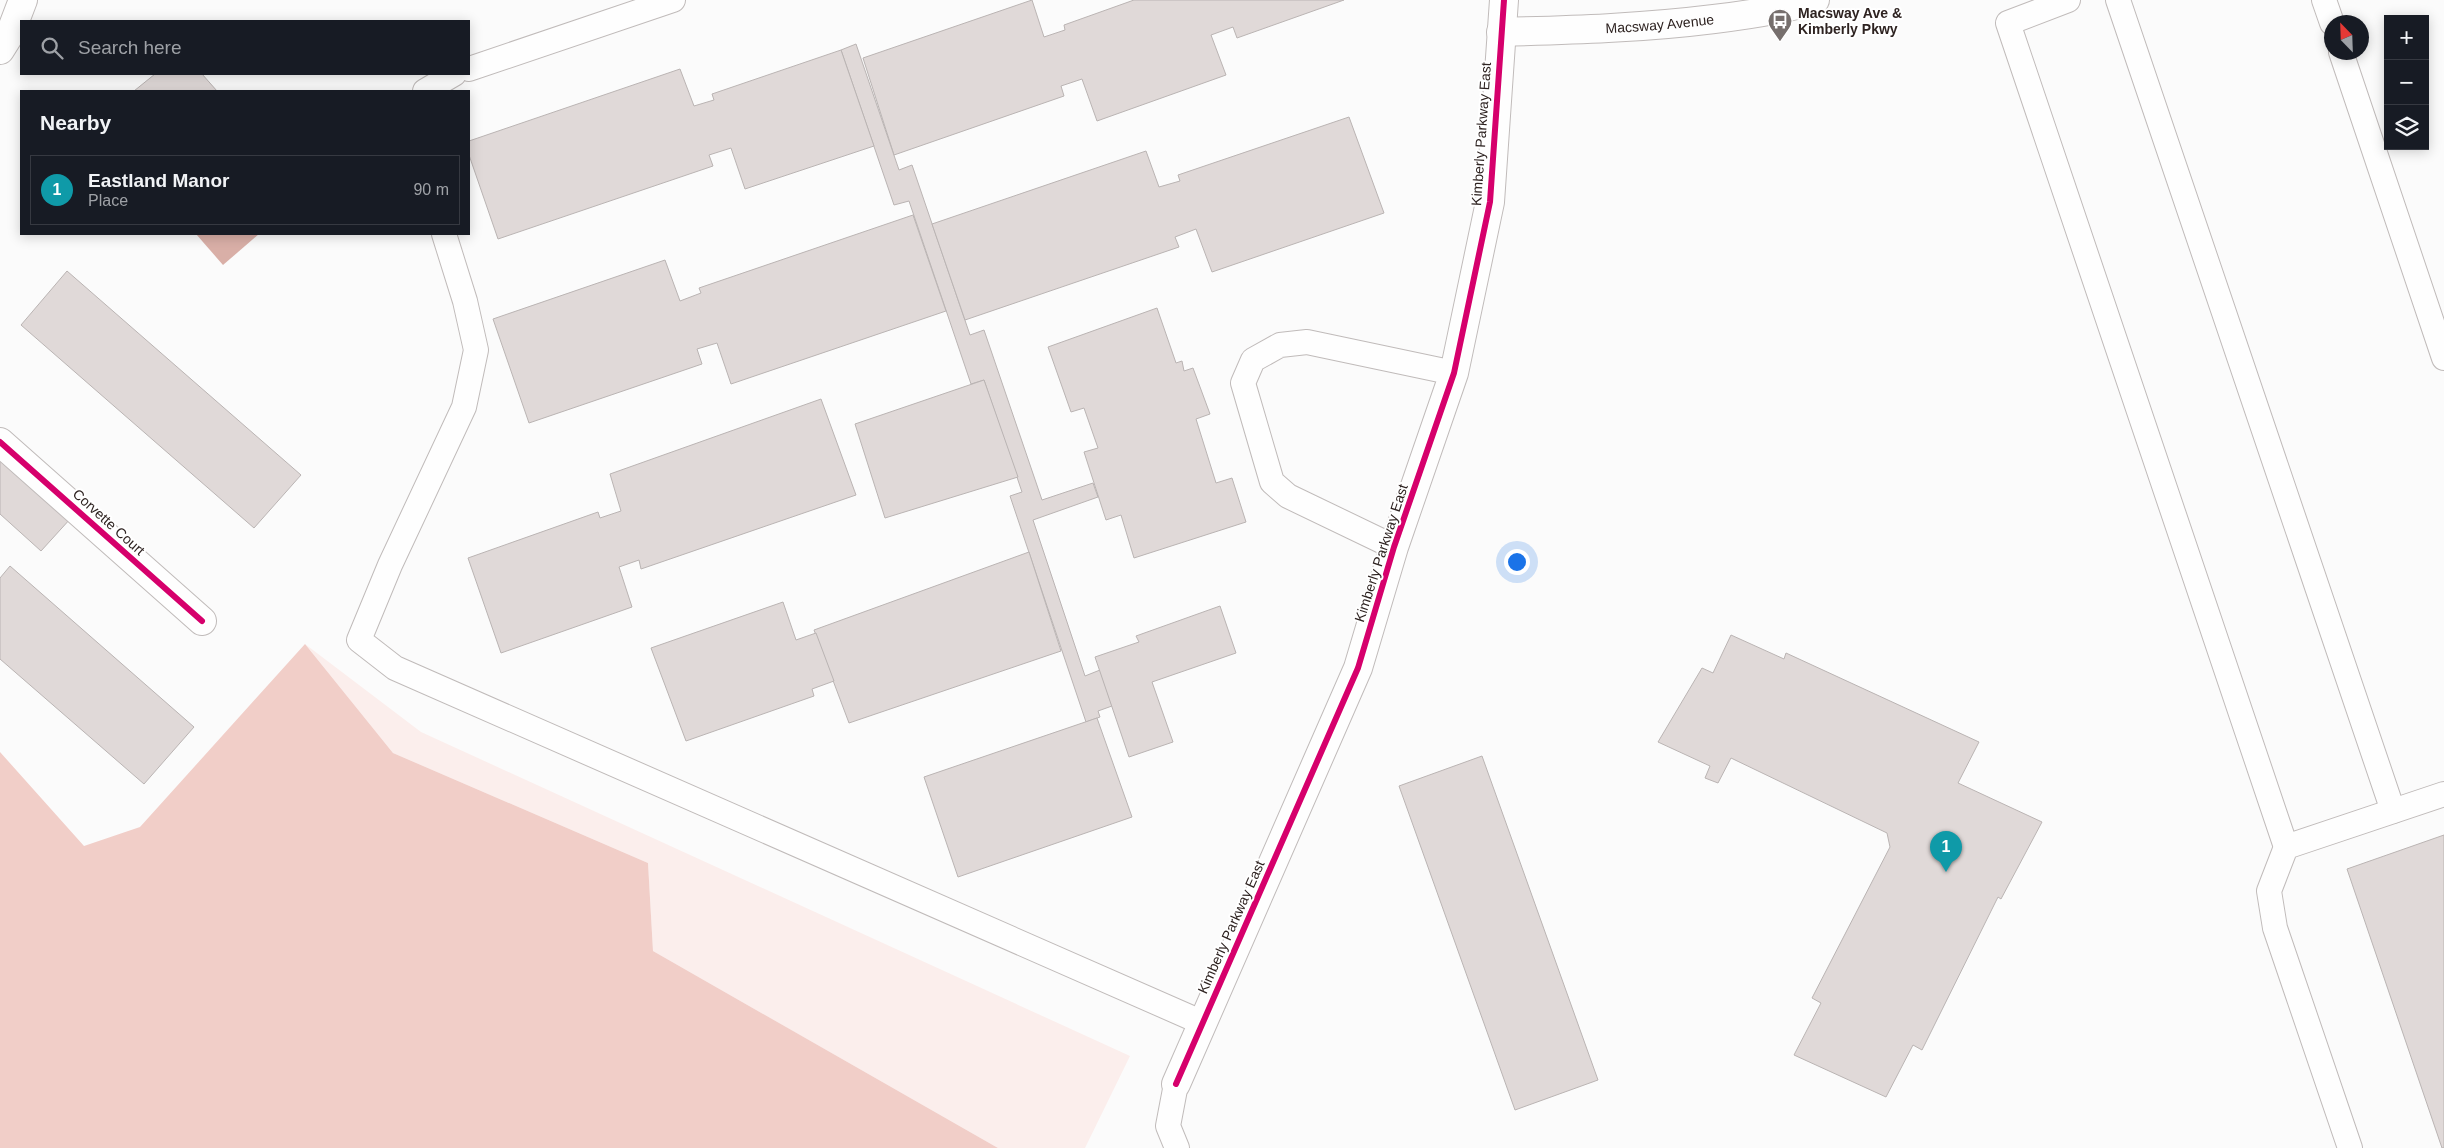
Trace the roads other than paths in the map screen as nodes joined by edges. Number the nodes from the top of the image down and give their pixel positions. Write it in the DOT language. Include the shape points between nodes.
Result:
graph roads {
  1 [pos="23,0"];
  2 [pos="673,0"];
  3 [pos="1504,0"];
  4 [pos="1814,0"];
  5 [pos="2068,0"];
  6 [pos="2118,0"];
  7 [pos="2324,0"];
  8 [pos="2329,15"];
  9 [pos="1502,32"];
  10 [pos="0,50"];
  11 [pos="2344,60"];
  12 [pos="470,69"];
  13 [pos="452,75"];
  14 [pos="427,90"];
  15 [pos="444,235"];
  16 [pos="2444,358"];
  17 [pos="1454,373"];
  18 [pos="0,442"];
  19 [pos="1394,547"];
  20 [pos="202,621"];
  21 [pos="2444,794"];
  22 [pos="2393,811"];
  23 [pos="2286,847"];
  24 [pos="1203,1023"];
  25 [pos="1176,1084"];
  26 [pos="1178,1148"];
  27 [pos="2350,1148"];
  1 -- 10 [label="street"];
  2 -- 12 [label="lane"];
  3 -- 9 [label="street, Kimberly Parkway East"];
  4 -- 9 [label="street, Macsway Avenue" via="1748,15 1694,22 1600,30"];
  5 -- 23 [label="lane" via="2008,22"];
  6 -- 22 [label="lane"];
  7 -- 8 [label="lane"];
  9 -- 17 [label="street, Kimberly Parkway East" via="1490,202"];
  11 -- 16 [label="lane"];
  13 -- 14 [label="lane"];
  15 -- 24 [label="lane" via="476,350 464,407 394,556 359,640 395,668"];
  17 -- 19 [label="street, Kimberly Parkway East"];
  17 -- 19 [label="lane" via="1307,342 1280,345 1253,360 1243,383 1272,482 1288,496"];
  18 -- 20 [label="street, Corvette Court"];
  19 -- 24 [label="street, Kimberly Parkway East" via="1358,668"];
  21 -- 22 [label="lane"];
  22 -- 23 [label="lane"];
  23 -- 27 [label="lane" via="2269,892 2275,928"];
  24 -- 25 [label="street, Kimberly Parkway East"];
  25 -- 26 [label="lane" via="1168,1126"];
}
